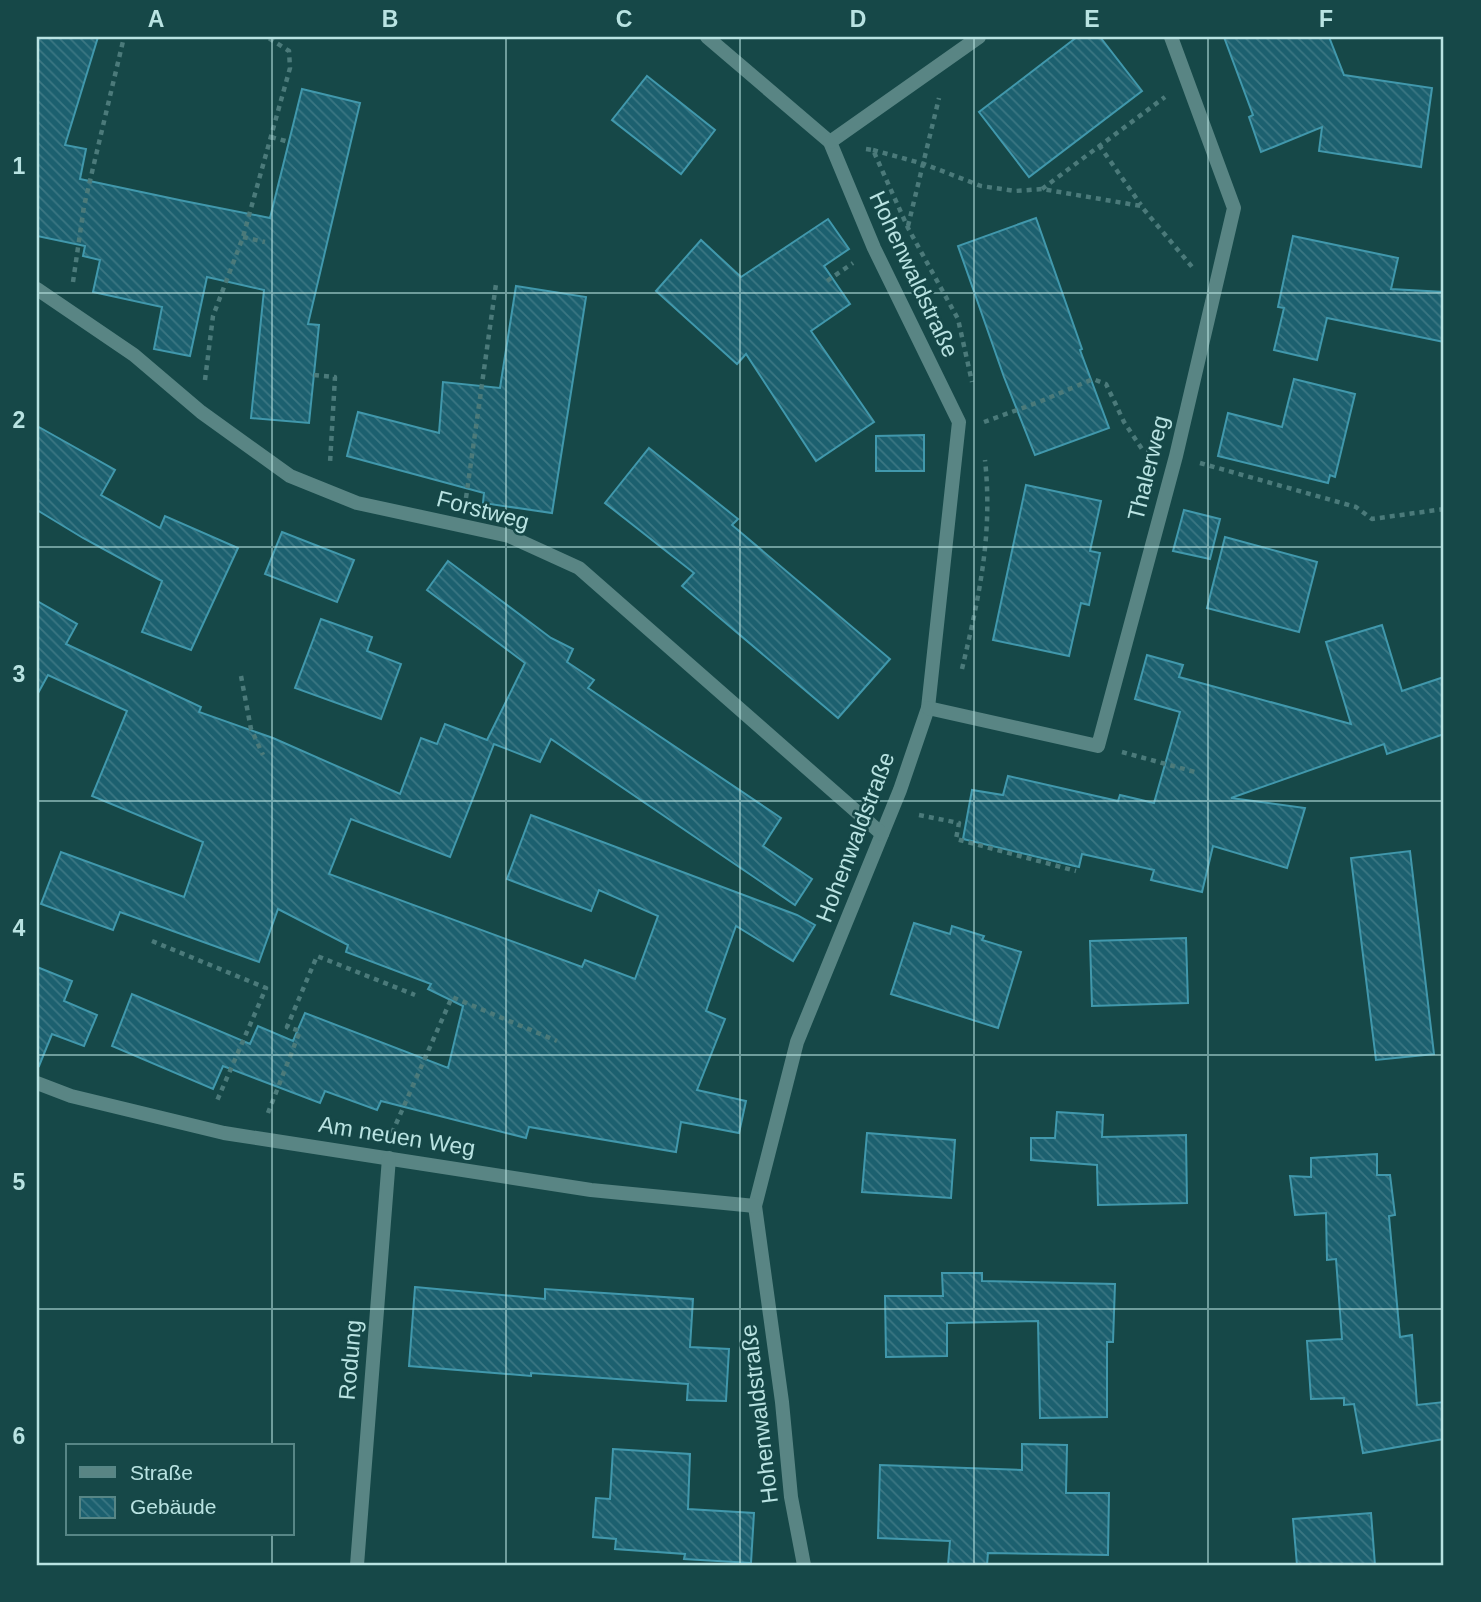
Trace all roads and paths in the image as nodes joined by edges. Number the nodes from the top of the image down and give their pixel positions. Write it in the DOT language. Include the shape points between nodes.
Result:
graph roads {
  1 [pos="124,37"];
  2 [pos="267,37"];
  3 [pos="707,37"];
  4 [pos="979,37"];
  5 [pos="1171,37"];
  6 [pos="948,60"];
  7 [pos="1189,80"];
  8 [pos="271,137"];
  9 [pos="289,142"];
  10 [pos="830,142"];
  11 [pos="1099,145"];
  12 [pos="873,150"];
  13 [pos="924,164"];
  14 [pos="1042,189"];
  15 [pos="1141,205"];
  16 [pos="908,228"];
  17 [pos="243,237"];
  18 [pos="265,242"];
  19 [pos="496,284"];
  20 [pos="37,289"];
  21 [pos="1213,293"];
  22 [pos="65,308"];
  23 [pos="314,375"];
  24 [pos="201,412"];
  25 [pos="982,423"];
  26 [pos="1176,456"];
  27 [pos="328,492"];
  28 [pos="1444,509"];
  29 [pos="461,525"];
  30 [pos="241,676"];
  31 [pos="928,708"];
  32 [pos="1098,746"];
  33 [pos="263,755"];
  34 [pos="1195,772"];
  35 [pos="892,809"];
  36 [pos="882,834"];
  37 [pos="1076,871"];
  38 [pos="152,942"];
  39 [pos="415,995"];
  40 [pos="557,1041"];
  41 [pos="37,1083"];
  42 [pos="204,1129"];
  43 [pos="259,1137"];
  44 [pos="385,1157"];
  45 [pos="755,1206"];
  46 [pos="356,1565"];
  47 [pos="804,1565"];
  1 -- 22 [label="path"];
  2 -- 8 [label="path" via="289,51 290,68"];
  3 -- 10 [label="street"];
  4 -- 6 [label="street"];
  5 -- 7 [label="street, Thalerweg"];
  6 -- 10 [label="street"];
  6 -- 13 [label="path"];
  7 -- 11 [label="path"];
  7 -- 21 [label="street, Thalerweg" via="1234,208"];
  8 -- 9 [label="path"];
  8 -- 17 [label="path"];
  10 -- 31 [label="street, Hohenwaldstraße" via="874,248 959,422"];
  11 -- 14 [label="path"];
  11 -- 15 [label="path"];
  12 -- 13 [label="path"];
  13 -- 14 [label="path" via="981,186"];
  13 -- 16 [label="path"];
  14 -- 15 [label="path"];
  15 -- 21 [label="path"];
  17 -- 18 [label="path"];
  17 -- 24 [label="path" via="213,316"];
  19 -- 29 [label="path"];
  20 -- 22 [label="street, Forstweg"];
  21 -- 26 [label="street, Thalerweg"];
  22 -- 24 [label="street, Forstweg" via="134,355"];
  23 -- 27 [label="path" via="335,377"];
  24 -- 27 [label="street, Forstweg" via="290,476"];
  25 -- 26 [label="path" via="1093,379 1106,384 1142,449"];
  26 -- 28 [label="path" via="1356,507 1371,519"];
  26 -- 32 [label="street, Thalerweg"];
  27 -- 29 [label="street, Forstweg" via="357,503"];
  29 -- 36 [label="street, Forstweg" via="509,536 579,568"];
  30 -- 33 [label="path" via="251,729"];
  31 -- 32 [label="street"];
  31 -- 35 [label="street, Hohenwaldstraße"];
  32 -- 34 [label="path"];
  35 -- 36 [label="street, Hohenwaldstraße"];
  35 -- 37 [label="path" via="959,823 956,839"];
  36 -- 45 [label="street, Hohenwaldstraße" via="797,1042"];
  38 -- 42 [label="path" via="266,988"];
  39 -- 43 [label="path" via="317,956 287,1027 300,1031"];
  40 -- 44 [label="path" via="452,997"];
  41 -- 42 [label="street, Am neuen Weg" via="71,1096"];
  42 -- 43 [label="street, Am neuen Weg"];
  43 -- 44 [label="street, Am neuen Weg"];
  44 -- 45 [label="street, Am neuen Weg" via="591,1190"];
  44 -- 46 [label="street, Rodung"];
  45 -- 47 [label="street, Hohenwaldstraße"];
}
